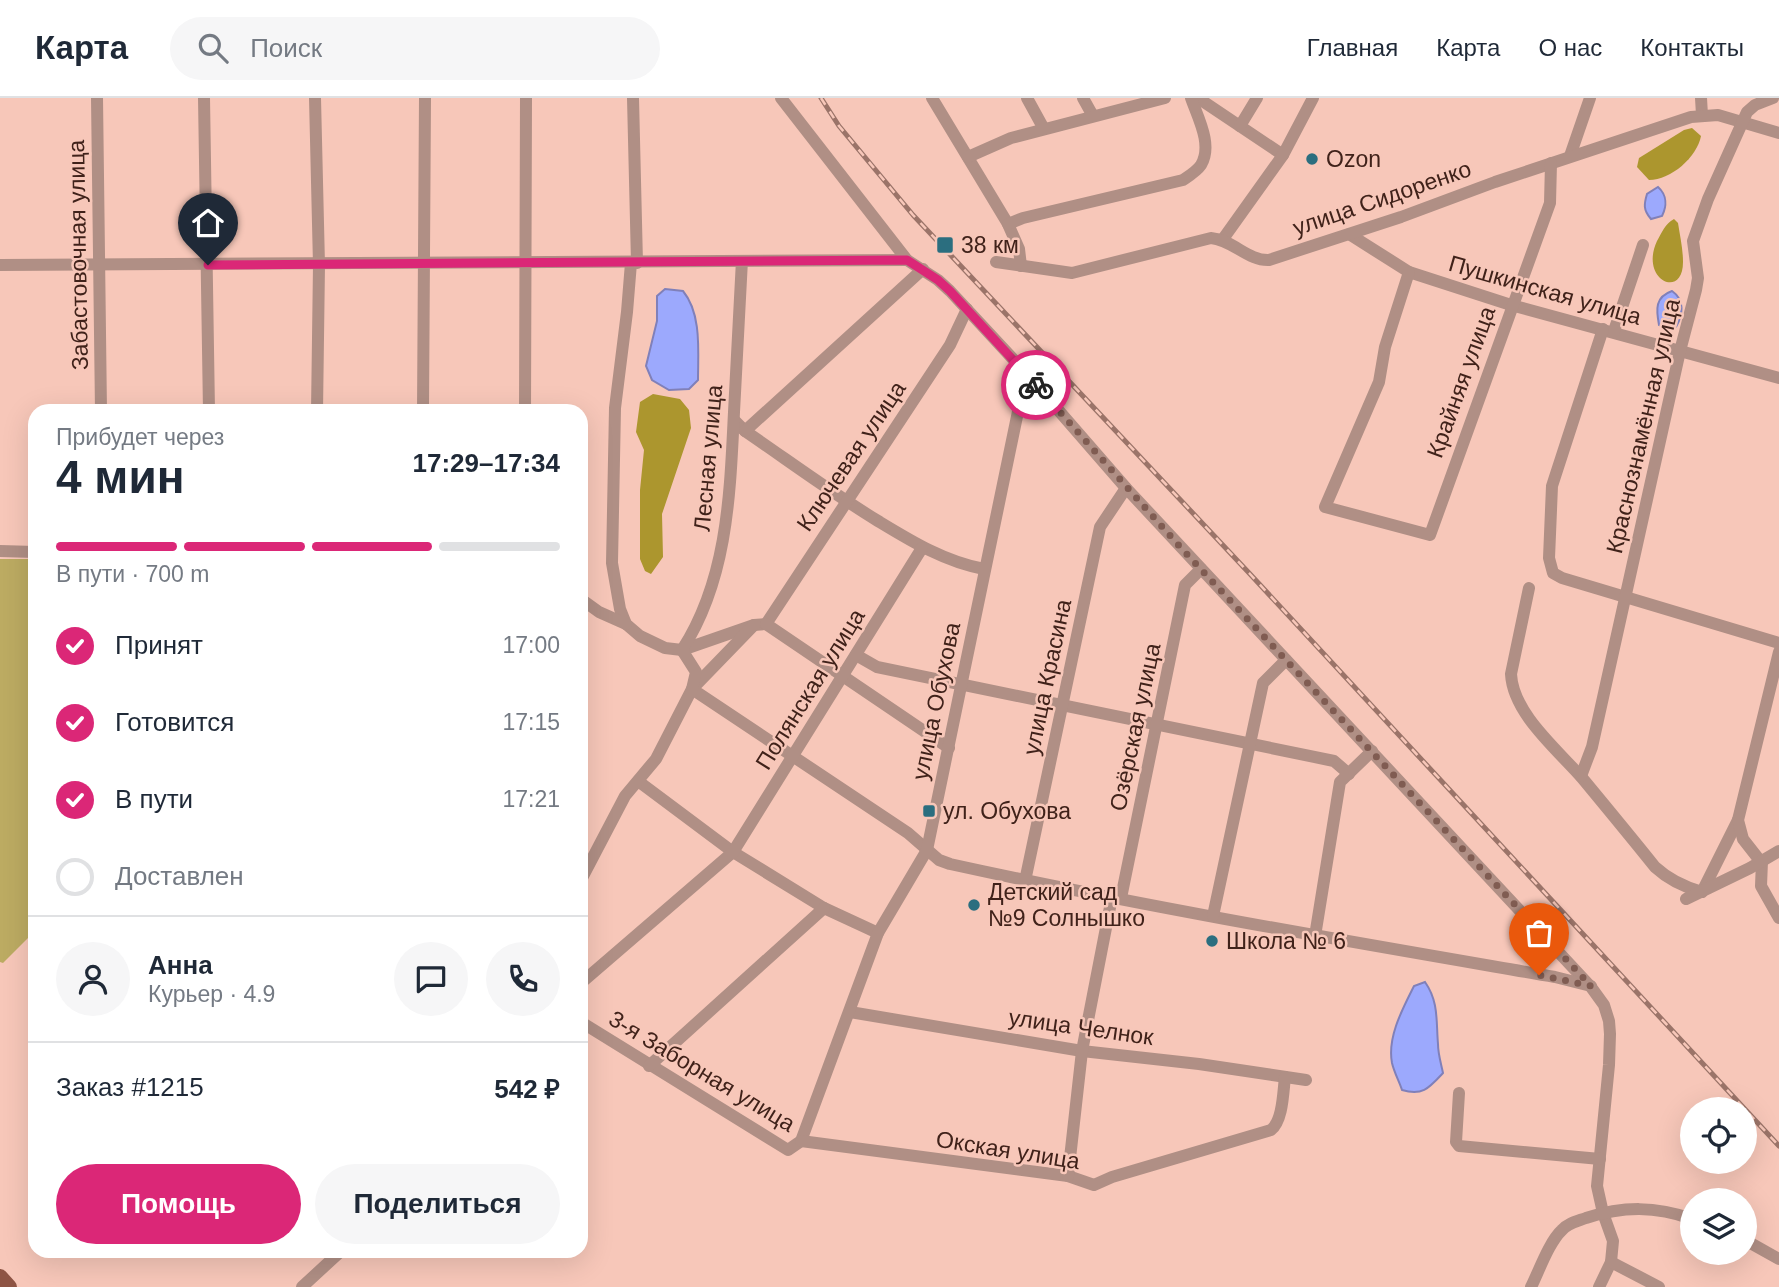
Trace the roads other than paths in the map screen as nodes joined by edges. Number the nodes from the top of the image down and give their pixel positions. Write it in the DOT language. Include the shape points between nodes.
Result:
graph roads {
  1 [pos="97,98"];
  2 [pos="204,98"];
  3 [pos="315,98"];
  4 [pos="425,98"];
  5 [pos="526,98"];
  6 [pos="633,98"];
  7 [pos="781,98"];
  8 [pos="932,98"];
  9 [pos="1027,98"];
  10 [pos="1083,98"];
  11 [pos="1165,98"];
  12 [pos="1198,98"];
  13 [pos="1257,98"];
  14 [pos="1313,98"];
  15 [pos="1590,98"];
  16 [pos="1701,98"];
  17 [pos="1773,98"];
  18 [pos="1754,101"];
  19 [pos="1702,115"];
  20 [pos="1093,116"];
  21 [pos="1742,120"];
  22 [pos="1240,126"];
  23 [pos="1044,129"];
  24 [pos="1779,133"];
  25 [pos="1283,155"];
  26 [pos="1570,156"];
  27 [pos="968,157"];
  28 [pos="1551,163"];
  29 [pos="1008,224"];
  30 [pos="1349,234"];
  31 [pos="1223,239"];
  32 [pos="1643,245"];
  33 [pos="907,260"];
  34 [pos="742,261"];
  35 [pos="527,262"];
  36 [pos="996,262"];
  37 [pos="98,263"];
  38 [pos="634,263"];
  39 [pos="319,264"];
  40 [pos="425,264"];
  41 [pos="0,265"];
  42 [pos="208,265"];
  43 [pos="1021,266"];
  44 [pos="923,269"];
  45 [pos="1409,271"];
  46 [pos="1511,305"];
  47 [pos="967,309"];
  48 [pos="1609,330"];
  49 [pos="1680,351"];
  50 [pos="1026,373"];
  51 [pos="1779,378"];
  52 [pos="101,404"];
  53 [pos="209,404"];
  54 [pos="317,404"];
  55 [pos="423,404"];
  56 [pos="525,404"];
  57 [pos="734,420"];
  58 [pos="745,430"];
  59 [pos="1126,488"];
  60 [pos="846,501"];
  61 [pos="922,548"];
  62 [pos="0,551"];
  63 [pos="28,552"];
  64 [pos="984,569"];
  65 [pos="1201,569"];
  66 [pos="1529,589"];
  67 [pos="1625,595"];
  68 [pos="588,604"];
  69 [pos="626,624"];
  70 [pos="760,625"];
  71 [pos="1779,643"];
  72 [pos="682,650"];
  73 [pos="1779,652"];
  74 [pos="856,655"];
  75 [pos="1286,660"];
  76 [pos="842,676"];
  77 [pos="962,684"];
  78 [pos="692,689"];
  79 [pos="1062,705"];
  80 [pos="1157,724"];
  81 [pos="1249,743"];
  82 [pos="949,748"];
  83 [pos="1373,751"];
  84 [pos="793,757"];
  85 [pos="1349,774"];
  86 [pos="1581,776"];
  87 [pos="638,781"];
  88 [pos="1738,820"];
  89 [pos="927,850"];
  90 [pos="1779,851"];
  91 [pos="733,852"];
  92 [pos="1761,862"];
  93 [pos="588,867"];
  94 [pos="1025,881"];
  95 [pos="1702,892"];
  96 [pos="1116,898"];
  97 [pos="1686,900"];
  98 [pos="824,908"];
  99 [pos="1213,916"];
  100 [pos="1779,918"];
  101 [pos="878,933"];
  102 [pos="1315,936"];
  103 [pos="588,977"];
  104 [pos="1591,986"];
  105 [pos="850,1012"];
  106 [pos="588,1027"];
  107 [pos="1082,1051"];
  108 [pos="649,1066"];
  109 [pos="1285,1077"];
  110 [pos="1306,1080"];
  111 [pos="1459,1093"];
  112 [pos="801,1141"];
  113 [pos="1600,1159"];
  114 [pos="1068,1176"];
  115 [pos="1603,1213"];
  116 [pos="1680,1215"];
  117 [pos="1757,1247"];
  118 [pos="333,1258"];
  119 [pos="1779,1259"];
  120 [pos="1611,1262"];
  121 [pos="0,1277"];
  122 [pos="9,1287"];
  123 [pos="302,1287"];
  124 [pos="1531,1287"];
  125 [pos="1599,1287"];
  126 [pos="1659,1287"];
  1 -- 37 [label="street, Забастовочная улица"];
  2 -- 42 [label="street"];
  3 -- 39 [label="street"];
  4 -- 40 [label="street"];
  5 -- 35 [label="street"];
  6 -- 38 [label="street"];
  7 -- 33 [label="street"];
  8 -- 27 [label="street"];
  9 -- 23 [label="street"];
  10 -- 20 [label="street"];
  11 -- 20 [label="street"];
  12 -- 22 [label="street"];
  12 -- 29 [label="street" via="1205,154 1200,166 1183,180"];
  13 -- 22 [label="street"];
  14 -- 25 [label="street"];
  15 -- 26 [label="street"];
  16 -- 19 [label="street"];
  17 -- 18 [label="street"];
  18 -- 21 [label="street"];
  19 -- 21 [label="street, улица Сидоренко"];
  19 -- 26 [label="street, улица Сидоренко"];
  20 -- 23 [label="street"];
  21 -- 24 [label="street, улица Сидоренко"];
  21 -- 49 [label="street, Краснознамённая улица" via="1693,242 1698,278"];
  22 -- 25 [label="street"];
  23 -- 27 [label="street"];
  25 -- 31 [label="street"];
  26 -- 28 [label="street, улица Сидоренко"];
  27 -- 29 [label="street"];
  28 -- 30 [label="street, улица Сидоренко"];
  28 -- 46 [label="street, Крайняя улица" via="1550,203"];
  29 -- 43 [label="street"];
  30 -- 31 [label="street, улица Сидоренко" via="1269,260 1259,260"];
  30 -- 45 [label="street, Пушкинская улица"];
  31 -- 43 [label="street" via="1199,240 1072,273"];
  32 -- 48 [label="street"];
  33 -- 34 [label="street"];
  33 -- 44 [label="street"];
  34 -- 38 [label="street"];
  34 -- 57 [label="street, Лесная улица"];
  35 -- 38 [label="street"];
  35 -- 40 [label="street"];
  35 -- 56 [label="street"];
  36 -- 43 [label="street"];
  37 -- 41 [label="street"];
  37 -- 42 [label="street"];
  37 -- 52 [label="street, Забастовочная улица"];
  38 -- 69 [label="street" via="615,408 612,563"];
  39 -- 40 [label="street"];
  39 -- 42 [label="street"];
  39 -- 54 [label="street"];
  40 -- 55 [label="street"];
  42 -- 53 [label="street"];
  44 -- 47 [label="street"];
  44 -- 58 [label="street"];
  45 -- 46 [label="street, Пушкинская улица"];
  45 -- 46 [label="street, Крайняя улица" via="1379,382 1325,507 1430,535"];
  46 -- 48 [label="street, Пушкинская улица"];
  47 -- 50 [label="street"];
  47 -- 60 [label="street, Ключевая улица" via="950,345"];
  48 -- 49 [label="street, Пушкинская улица"];
  48 -- 67 [label="street" via="1552,486 1550,567 1562,578"];
  49 -- 51 [label="street, Пушкинская улица"];
  49 -- 67 [label="street, Краснознамённая улица"];
  50 -- 59 [label="street"];
  50 -- 64 [label="street, улица Обухова"];
  57 -- 58 [label="street"];
  57 -- 72 [label="street, Лесная улица" via="730,503 718,567 702,614"];
  58 -- 60 [label="street"];
  59 -- 65 [label="street"];
  59 -- 79 [label="street, улица Красина" via="1100,527"];
  60 -- 61 [label="street"];
  60 -- 70 [label="street, Ключевая улица"];
  61 -- 64 [label="street"];
  61 -- 74 [label="street, Полянская улица"];
  62 -- 63 [label="street"];
  64 -- 77 [label="street, улица Обухова"];
  65 -- 75 [label="street"];
  65 -- 80 [label="street, Озёрская улица" via="1185,585"];
  66 -- 86 [label="street" via="1511,684 1538,730"];
  67 -- 71 [label="street"];
  67 -- 86 [label="street, Краснознамённая улица" via="1592,747"];
  68 -- 69 [label="street"];
  69 -- 72 [label="street" via="665,648"];
  70 -- 72 [label="street"];
  70 -- 76 [label="street"];
  70 -- 78 [label="street, Ключевая улица"];
  72 -- 78 [label="street" via="696,672"];
  73 -- 88 [label="street"];
  74 -- 76 [label="street, Полянская улица"];
  74 -- 77 [label="street" via="877,667"];
  75 -- 81 [label="street" via="1263,683"];
  75 -- 83 [label="street"];
  76 -- 82 [label="street"];
  76 -- 84 [label="street, Полянская улица"];
  77 -- 79 [label="street"];
  77 -- 82 [label="street, улица Обухова"];
  78 -- 84 [label="street"];
  78 -- 87 [label="street, Ключевая улица" via="656,759"];
  79 -- 80 [label="street"];
  79 -- 94 [label="street, улица Красина"];
  80 -- 81 [label="street"];
  80 -- 96 [label="street, Озёрская улица"];
  81 -- 85 [label="street" via="1334,761"];
  81 -- 99 [label="street"];
  82 -- 89 [label="street, улица Обухова"];
  83 -- 85 [label="street"];
  83 -- 104 [label="street"];
  84 -- 89 [label="street"];
  84 -- 91 [label="street, Полянская улица"];
  85 -- 102 [label="street" via="1340,782"];
  86 -- 95 [label="street" via="1655,867"];
  87 -- 91 [label="street"];
  87 -- 93 [label="street, Ключевая улица" via="625,796"];
  88 -- 92 [label="street" via="1743,839"];
  88 -- 95 [label="street"];
  89 -- 94 [label="street" via="950,864"];
  89 -- 101 [label="street, улица Обухова"];
  90 -- 92 [label="street"];
  91 -- 98 [label="street"];
  91 -- 103 [label="street, Полянская улица"];
  92 -- 95 [label="street"];
  92 -- 100 [label="street" via="1761,886"];
  94 -- 96 [label="street"];
  95 -- 97 [label="street"];
  96 -- 99 [label="street"];
  96 -- 107 [label="street, Озёрская улица"];
  98 -- 101 [label="street"];
  98 -- 108 [label="street"];
  99 -- 102 [label="street"];
  101 -- 105 [label="street, улица Обухова"];
  102 -- 104 [label="street"];
  104 -- 113 [label="street" via="1609,1021"];
  105 -- 107 [label="street, улица Челнок"];
  105 -- 112 [label="street, улица Обухова"];
  106 -- 108 [label="street, 3-я Заборная улица"];
  107 -- 109 [label="street, улица Челнок"];
  107 -- 114 [label="street, Озёрская улица"];
  108 -- 112 [label="street, 3-я Заборная улица" via="788,1150"];
  109 -- 110 [label="street, улица Челнок"];
  109 -- 114 [label="street, Окская улица" via="1278,1119 1270,1130 1094,1185"];
  111 -- 113 [label="street" via="1459,1146"];
  112 -- 114 [label="street, Окская улица"];
  113 -- 115 [label="street" via="1597,1186"];
  115 -- 116 [label="street" via="1641,1208"];
  115 -- 120 [label="street" via="1613,1241"];
  115 -- 124 [label="street" via="1561,1230"];
  117 -- 119 [label="street"];
  118 -- 123 [label="street"];
  120 -- 125 [label="street"];
  120 -- 126 [label="street"];
  121 -- 122 [label="main road"];
}
